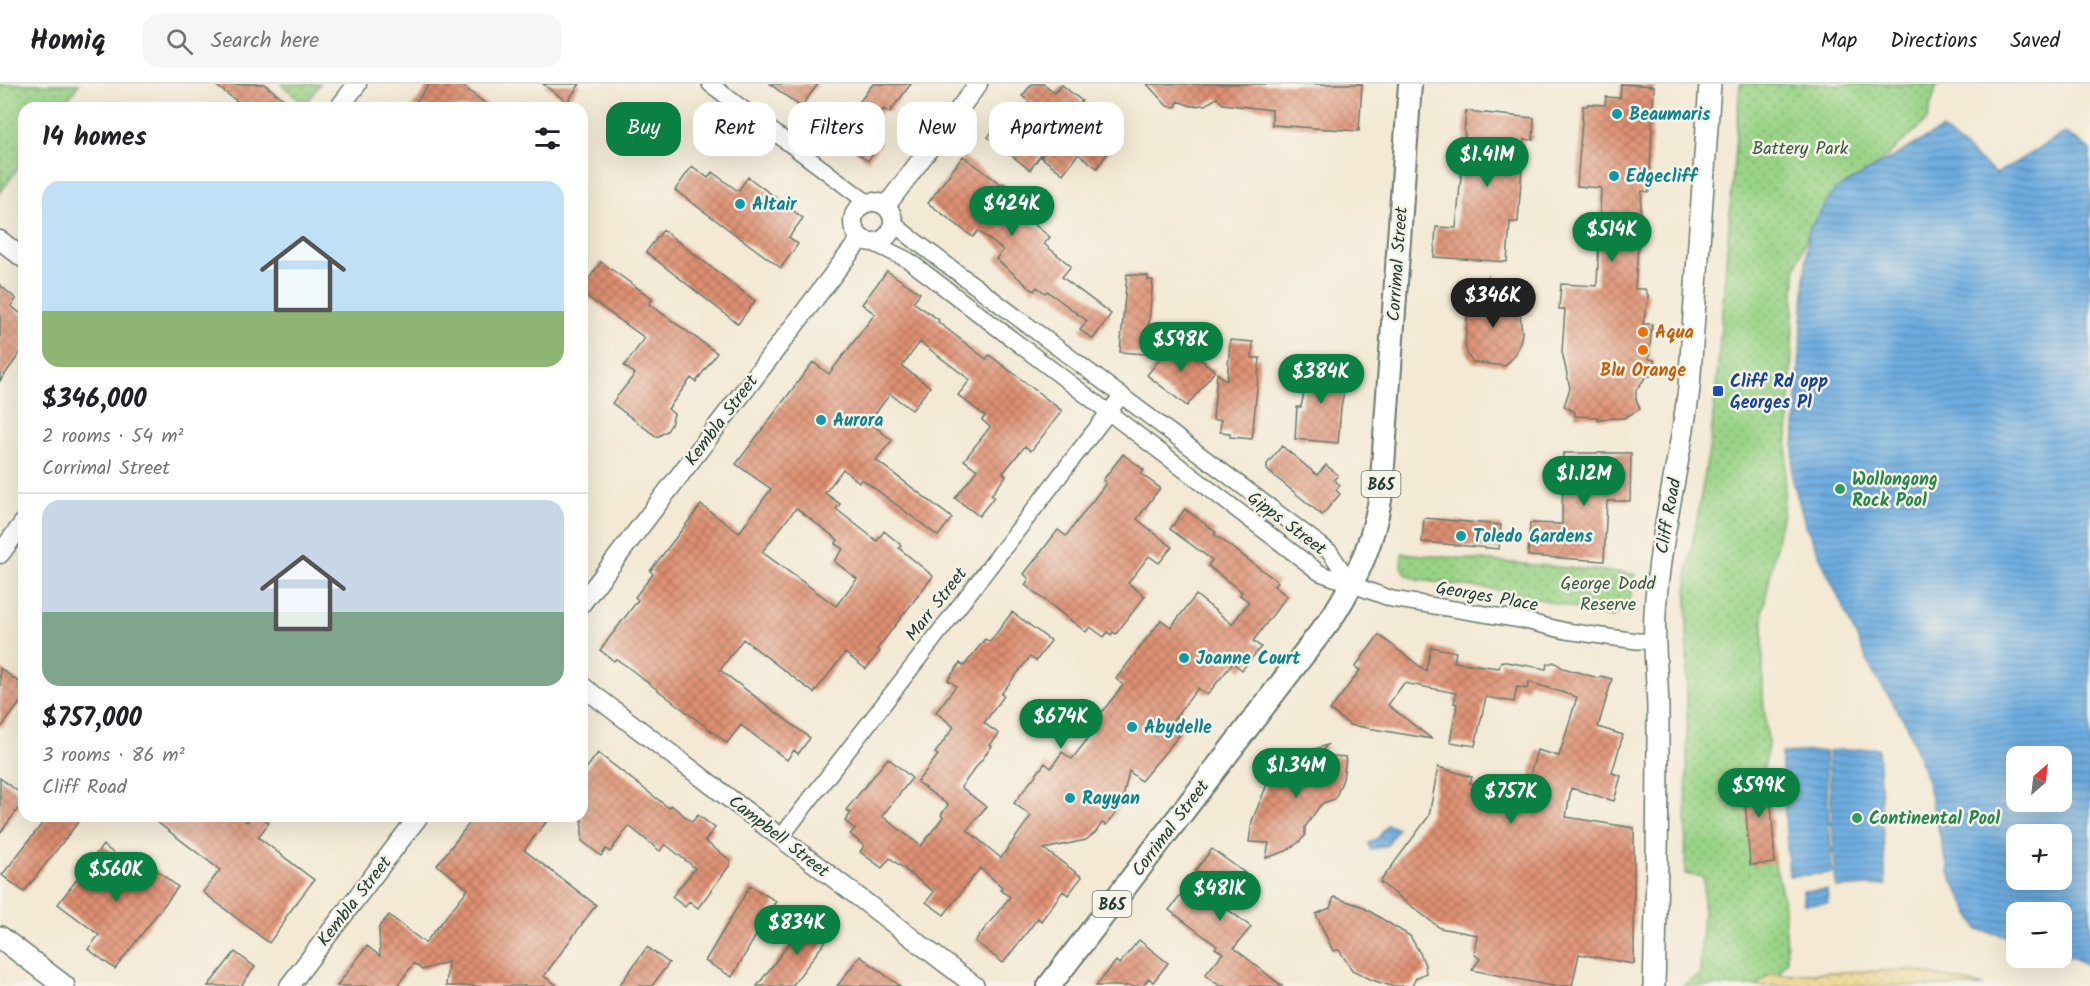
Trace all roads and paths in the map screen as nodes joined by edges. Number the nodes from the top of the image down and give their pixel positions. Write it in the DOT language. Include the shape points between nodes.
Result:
graph roads {
  1 [pos="357,84"];
  2 [pos="710,84"];
  3 [pos="978,84"];
  4 [pos="1410,84"];
  5 [pos="1710,84"];
  6 [pos="344,102"];
  7 [pos="882,209"];
  8 [pos="0,240"];
  9 [pos="867,240"];
  10 [pos="18,254"];
  11 [pos="1122,395"];
  12 [pos="1108,413"];
  13 [pos="18,530"];
  14 [pos="0,554"];
  15 [pos="1352,585"];
  16 [pos="588,595"];
  17 [pos="1654,641"];
  18 [pos="588,691"];
  19 [pos="414,822"];
  20 [pos="782,837"];
  21 [pos="0,937"];
  22 [pos="64,986"];
  23 [pos="289,986"];
  24 [pos="975,986"];
  25 [pos="1049,986"];
  26 [pos="1654,986"];
  1 -- 6 [label="street"];
  2 -- 7 [label="street, Gipps Street"];
  3 -- 7 [label="street"];
  4 -- 15 [label="main road, Corrimal Street / B65" via="1380,494 1371,542"];
  5 -- 17 [label="main road, Cliff Road" via="1689,388 1659,562"];
  7 -- 9 [label="street" via="892,229 890,234 885,239"];
  7 -- 9 [label="street" via="860,207 853,219 853,226"];
  7 -- 11 [label="street, Gipps Street" via="914,240"];
  8 -- 10 [label="street"];
  9 -- 12 [label="street, Gipps Street" via="908,260"];
  9 -- 16 [label="street, Kembla Street"];
  11 -- 12 [label="street, Marr Street"];
  11 -- 15 [label="street, Gipps Street" via="1330,552"];
  12 -- 15 [label="street, Gipps Street" via="1320,573"];
  12 -- 20 [label="street, Marr Street"];
  13 -- 14 [label="street"];
  15 -- 17 [label="street, Georges Place" via="1392,599 1566,631"];
  15 -- 25 [label="main road, Corrimal Street / B65" via="1333,616"];
  17 -- 26 [label="main road, Cliff Road" via="1658,698"];
  18 -- 20 [label="street, Campbell Street"];
  19 -- 23 [label="street, Kembla Street"];
  20 -- 24 [label="street, Campbell Street"];
  21 -- 22 [label="main road"];
}
